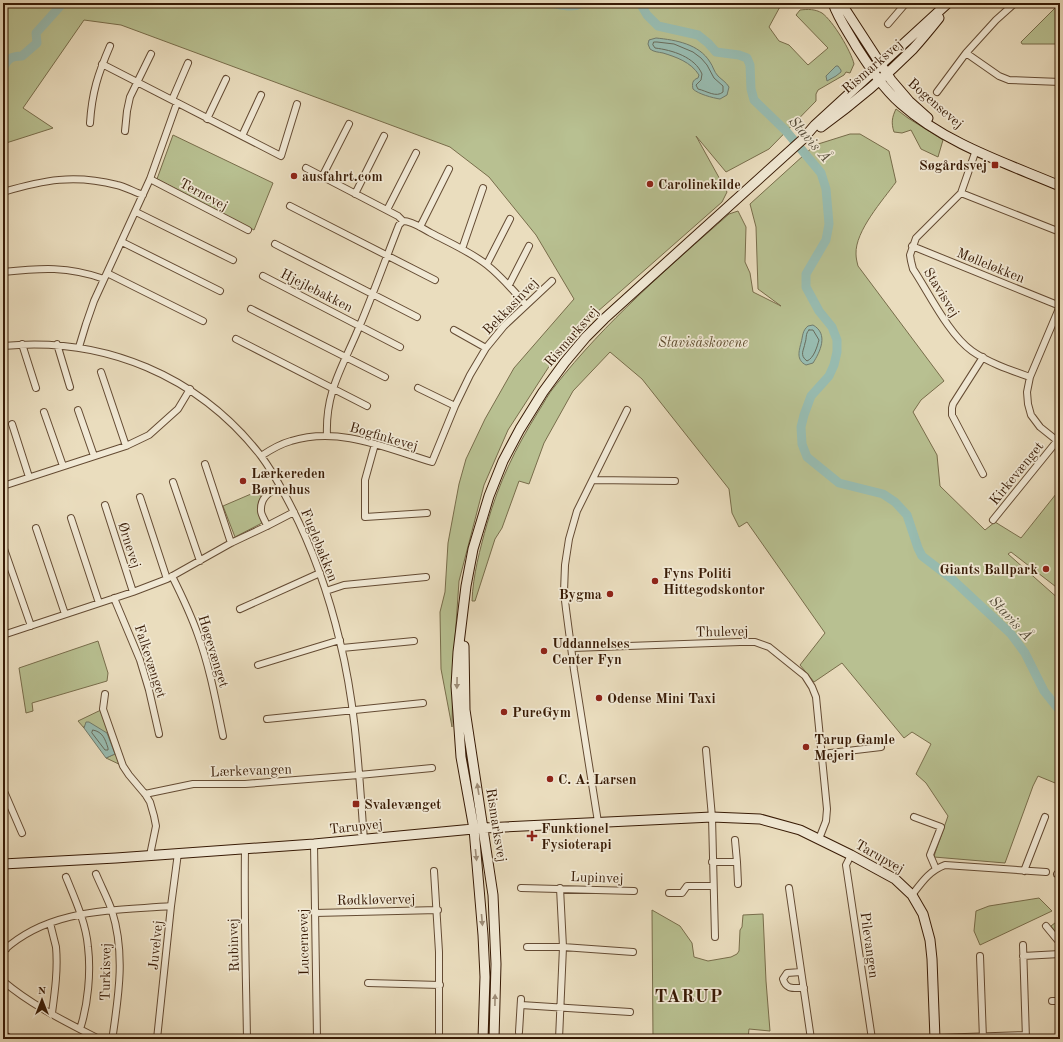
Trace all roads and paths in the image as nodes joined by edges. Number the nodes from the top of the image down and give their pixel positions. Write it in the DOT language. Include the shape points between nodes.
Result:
graph roads {
  1 [pos="833,3"];
  2 [pos="842,3"];
  3 [pos="906,3"];
  4 [pos="950,3"];
  5 [pos="1015,3"];
  6 [pos="939,11"];
  7 [pos="888,24"];
  8 [pos="110,46"];
  9 [pos="966,53"];
  10 [pos="151,54"];
  11 [pos="875,56"];
  12 [pos="188,63"];
  13 [pos="102,64"];
  14 [pos="880,74"];
  15 [pos="226,79"];
  16 [pos="137,82"];
  17 [pos="1060,82"];
  18 [pos="937,92"];
  19 [pos="261,95"];
  20 [pos="174,101"];
  21 [pos="297,104"];
  22 [pos="207,119"];
  23 [pos="90,123"];
  24 [pos="350,124"];
  25 [pos="125,131"];
  26 [pos="242,136"];
  27 [pos="384,136"];
  28 [pos="802,140"];
  29 [pos="961,143"];
  30 [pos="976,150"];
  31 [pos="416,153"];
  32 [pos="306,168"];
  33 [pos="449,169"];
  34 [pos="322,177"];
  35 [pos="150,179"];
  36 [pos="1060,186"];
  37 [pos="483,188"];
  38 [pos="3,192"];
  39 [pos="961,193"];
  40 [pos="355,194"];
  41 [pos="143,195"];
  42 [pos="290,206"];
  43 [pos="387,210"];
  44 [pos="136,212"];
  45 [pos="510,219"];
  46 [pos="403,221"];
  47 [pos="420,228"];
  48 [pos="248,230"];
  49 [pos="1060,232"];
  50 [pos="122,242"];
  51 [pos="275,244"];
  52 [pos="529,246"];
  53 [pos="912,246"];
  54 [pos="462,250"];
  55 [pos="387,255"];
  56 [pos="233,260"];
  57 [pos="487,264"];
  58 [pos="3,272"];
  59 [pos="106,276"];
  60 [pos="263,276"];
  61 [pos="435,280"];
  62 [pos="552,281"];
  63 [pos="509,285"];
  64 [pos="220,291"];
  65 [pos="372,294"];
  66 [pos="526,305"];
  67 [pos="1060,306"];
  68 [pos="251,309"];
  69 [pos="417,316"];
  70 [pos="203,321"];
  71 [pos="360,326"];
  72 [pos="454,330"];
  73 [pos="236,339"];
  74 [pos="22,344"];
  75 [pos="57,344"];
  76 [pos="3,346"];
  77 [pos="79,347"];
  78 [pos="400,347"];
  79 [pos="486,348"];
  80 [pos="983,357"];
  81 [pos="346,358"];
  82 [pos="101,372"];
  83 [pos="385,377"];
  84 [pos="1030,377"];
  85 [pos="70,387"];
  86 [pos="36,388"];
  87 [pos="332,388"];
  88 [pos="418,388"];
  89 [pos="190,389"];
  90 [pos="367,406"];
  91 [pos="455,406"];
  92 [pos="78,410"];
  93 [pos="627,410"];
  94 [pos="44,412"];
  95 [pos="12,424"];
  96 [pos="327,436"];
  97 [pos="1059,442"];
  98 [pos="376,444"];
  99 [pos="126,446"];
  100 [pos="94,456"];
  101 [pos="261,456"];
  102 [pos="432,462"];
  103 [pos="205,464"];
  104 [pos="63,466"];
  105 [pos="983,474"];
  106 [pos="29,477"];
  107 [pos="593,480"];
  108 [pos="674,481"];
  109 [pos="173,482"];
  110 [pos="3,486"];
  111 [pos="280,486"];
  112 [pos="140,497"];
  113 [pos="105,505"];
  114 [pos="294,512"];
  115 [pos="427,513"];
  116 [pos="71,518"];
  117 [pos="993,520"];
  118 [pos="268,526"];
  119 [pos="36,528"];
  120 [pos="231,543"];
  121 [pos="3,546"];
  122 [pos="200,561"];
  123 [pos="320,573"];
  124 [pos="426,577"];
  125 [pos="170,578"];
  126 [pos="326,591"];
  127 [pos="133,592"];
  128 [pos="114,598"];
  129 [pos="99,603"];
  130 [pos="240,609"];
  131 [pos="65,614"];
  132 [pos="463,616"];
  133 [pos="30,626"];
  134 [pos="3,635"];
  135 [pos="340,640"];
  136 [pos="414,641"];
  137 [pos="342,648"];
  138 [pos="572,648"];
  139 [pos="258,665"];
  140 [pos="105,694"];
  141 [pos="423,703"];
  142 [pos="353,711"];
  143 [pos="267,719"];
  144 [pos="159,734"];
  145 [pos="223,736"];
  146 [pos="881,747"];
  147 [pos="706,750"];
  148 [pos="822,754"];
  149 [pos="432,768"];
  150 [pos="359,776"];
  151 [pos="3,789"];
  152 [pos="145,794"];
  153 [pos="9,803"];
  154 [pos="3,806"];
  155 [pos="712,817"];
  156 [pos="914,817"];
  157 [pos="1044,817"];
  158 [pos="598,822"];
  159 [pos="484,828"];
  160 [pos="474,829"];
  161 [pos="22,833"];
  162 [pos="819,839"];
  163 [pos="364,840"];
  164 [pos="735,840"];
  165 [pos="314,844"];
  166 [pos="245,849"];
  167 [pos="178,853"];
  168 [pos="150,855"];
  169 [pos="851,855"];
  170 [pos="712,862"];
  171 [pos="737,862"];
  172 [pos="3,864"];
  173 [pos="936,869"];
  174 [pos="1024,870"];
  175 [pos="434,871"];
  176 [pos="1046,872"];
  177 [pos="96,874"];
  178 [pos="66,877"];
  179 [pos="738,884"];
  180 [pos="713,886"];
  181 [pos="521,888"];
  182 [pos="560,888"];
  183 [pos="789,888"];
  184 [pos="634,891"];
  185 [pos="670,893"];
  186 [pos="912,895"];
  187 [pos="171,906"];
  188 [pos="438,910"];
  189 [pos="112,911"];
  190 [pos="315,913"];
  191 [pos="81,914"];
  192 [pos="50,923"];
  193 [pos="1046,926"];
  194 [pos="715,937"];
  195 [pos="3,941"];
  196 [pos="1060,944"];
  197 [pos="1023,945"];
  198 [pos="527,947"];
  199 [pos="563,947"];
  200 [pos="4,950"];
  201 [pos="633,952"];
  202 [pos="1060,954"];
  203 [pos="980,956"];
  204 [pos="1023,956"];
  205 [pos="801,972"];
  206 [pos="3,981"];
  207 [pos="368,983"];
  208 [pos="440,985"];
  209 [pos="804,988"];
  210 [pos="1052,1001"];
  211 [pos="1060,1001"];
  212 [pos="561,1008"];
  213 [pos="484,1009"];
  214 [pos="630,1012"];
  215 [pos="52,1013"];
  216 [pos="80,1029"];
  217 [pos="519,1032"];
  218 [pos="113,1034"];
  219 [pos="3,1036"];
  220 [pos="1026,1037"];
  221 [pos="935,1038"];
  222 [pos="983,1038"];
  223 [pos="8,1039"];
  224 [pos="99,1039"];
  225 [pos="157,1039"];
  226 [pos="247,1039"];
  227 [pos="317,1039"];
  228 [pos="439,1039"];
  229 [pos="483,1039"];
  230 [pos="488,1039"];
  231 [pos="494,1039"];
  232 [pos="559,1039"];
  233 [pos="811,1039"];
  234 [pos="872,1039"];
  1 -- 14 [label="main road"];
  1 -- 14 [label="main road" via="839,22"];
  2 -- 11 [label="main road, Bogensevej"];
  3 -- 7 [label="street"];
  4 -- 6 [label="main road, Rismarksvej"];
  4 -- 14 [label="main road, Rismarksvej" via="914,48"];
  5 -- 9 [label="street"];
  6 -- 11 [label="main road" via="885,56"];
  6 -- 14 [label="main road, Rismarksvej"];
  8 -- 13 [label="street"];
  9 -- 17 [label="street" via="1009,80"];
  9 -- 18 [label="street"];
  10 -- 16 [label="street"];
  11 -- 14 [label="main road, Bogensevej"];
  12 -- 20 [label="street"];
  13 -- 16 [label="street"];
  13 -- 23 [label="street" via="91,104"];
  14 -- 28 [label="main road, Rismarksvej" via="815,125"];
  14 -- 28 [label="main road" via="846,112"];
  14 -- 29 [label="main road, Bogensevej" via="933,122"];
  14 -- 29 [label="main road, Bogensevej" via="900,103 910,112 938,132"];
  15 -- 22 [label="street"];
  16 -- 20 [label="street"];
  16 -- 25 [label="street" via="130,97"];
  19 -- 26 [label="street"];
  20 -- 22 [label="street"];
  20 -- 35 [label="street"];
  21 -- 26 [label="street" via="281,156"];
  22 -- 26 [label="street"];
  24 -- 34 [label="street"];
  27 -- 40 [label="street"];
  28 -- 132 [label="main road, Rismarksvej" via="586,337 543,392 507,454 489,496 473,549"];
  29 -- 30 [label="main road, Bogensevej"];
  30 -- 36 [label="main road, Bogensevej"];
  30 -- 39 [label="street"];
  31 -- 43 [label="street"];
  32 -- 34 [label="street"];
  33 -- 47 [label="street"];
  34 -- 40 [label="street"];
  35 -- 41 [label="street"];
  35 -- 48 [label="street, Ternevej"];
  37 -- 54 [label="street"];
  38 -- 41 [label="street" via="55,179 77,178 118,185"];
  39 -- 49 [label="street"];
  39 -- 53 [label="street" via="919,235"];
  40 -- 43 [label="street"];
  41 -- 44 [label="street"];
  42 -- 55 [label="street"];
  43 -- 46 [label="street"];
  44 -- 50 [label="street"];
  44 -- 56 [label="street"];
  45 -- 57 [label="street"];
  46 -- 47 [label="street"];
  46 -- 55 [label="street, Hjejlebakken"];
  47 -- 54 [label="street"];
  50 -- 59 [label="street"];
  50 -- 64 [label="street"];
  51 -- 65 [label="street, Hjejlebakken"];
  52 -- 63 [label="street"];
  53 -- 67 [label="street, Mølleløkken"];
  53 -- 80 [label="street, Stavisvej" via="911,261 914,269 952,330 971,350"];
  54 -- 57 [label="street"];
  55 -- 61 [label="street"];
  55 -- 65 [label="street, Hjejlebakken"];
  57 -- 63 [label="street"];
  58 -- 59 [label="street" via="38,268"];
  59 -- 70 [label="street"];
  59 -- 77 [label="street" via="90,312"];
  60 -- 71 [label="street, Hjejlebakken"];
  62 -- 66 [label="street, Bekkasinvej"];
  63 -- 66 [label="street"];
  65 -- 69 [label="street, Hjejlebakken"];
  65 -- 71 [label="street, Hjejlebakken"];
  66 -- 79 [label="street, Bekkasinvej"];
  67 -- 84 [label="street"];
  68 -- 81 [label="street"];
  71 -- 78 [label="street, Hjejlebakken"];
  71 -- 81 [label="street, Hjejlebakken"];
  72 -- 79 [label="street, Bekkasinvej"];
  73 -- 87 [label="street"];
  74 -- 75 [label="street, Fuglebakken"];
  74 -- 76 [label="street, Fuglebakken"];
  74 -- 86 [label="street"];
  75 -- 77 [label="street, Fuglebakken"];
  75 -- 85 [label="street"];
  77 -- 89 [label="street, Fuglebakken" via="133,361"];
  79 -- 91 [label="street, Bekkasinvej"];
  80 -- 84 [label="street, Stavisvej"];
  80 -- 105 [label="street" via="953,404 952,411 976,467"];
  81 -- 83 [label="street"];
  81 -- 87 [label="street, Hjejlebakken"];
  82 -- 99 [label="street"];
  84 -- 97 [label="street" via="1027,392 1031,415 1040,427"];
  87 -- 90 [label="street"];
  87 -- 96 [label="street, Hjejlebakken"];
  88 -- 91 [label="street"];
  89 -- 99 [label="street" via="178,409 164,422 148,435"];
  89 -- 101 [label="street, Fuglebakken" via="217,411"];
  91 -- 102 [label="street, Bekkasinvej"];
  92 -- 100 [label="street"];
  93 -- 107 [label="street"];
  94 -- 104 [label="street"];
  95 -- 106 [label="street"];
  96 -- 98 [label="street, Bogfinkevej" via="343,436"];
  96 -- 101 [label="street, Bogfinkevej" via="311,436 290,441"];
  97 -- 117 [label="street, Kirkevænget"];
  98 -- 102 [label="street, Bogfinkevej"];
  98 -- 115 [label="street" via="365,480 365,517"];
  99 -- 100 [label="street"];
  100 -- 104 [label="street"];
  101 -- 111 [label="street, Fuglebakken"];
  103 -- 120 [label="street"];
  104 -- 106 [label="street"];
  106 -- 110 [label="street"];
  107 -- 108 [label="street"];
  107 -- 138 [label="street" via="577,511 565,565 564,592"];
  109 -- 122 [label="street"];
  111 -- 114 [label="street, Fuglebakken"];
  111 -- 118 [label="street" via="268,492 263,501 261,512"];
  112 -- 125 [label="street, Ørnevej"];
  113 -- 127 [label="street, Ørnevej"];
  114 -- 118 [label="street"];
  114 -- 123 [label="street, Fuglebakken"];
  116 -- 129 [label="street"];
  118 -- 120 [label="street"];
  119 -- 131 [label="street"];
  120 -- 122 [label="street"];
  121 -- 133 [label="street"];
  122 -- 125 [label="street"];
  123 -- 126 [label="street, Fuglebakken"];
  123 -- 130 [label="street"];
  124 -- 126 [label="street" via="344,585"];
  125 -- 127 [label="street"];
  125 -- 145 [label="street, Høgevænget" via="187,606 202,649"];
  126 -- 135 [label="street, Fuglebakken"];
  127 -- 128 [label="street"];
  128 -- 129 [label="street"];
  128 -- 144 [label="street, Falkevænget" via="140,660"];
  129 -- 131 [label="street"];
  131 -- 133 [label="street"];
  159 -- 132 [label="main road, Rismarksvej, one-way" via="465,710"];
  132 -- 160 [label="main road, Rismarksvej, one-way" via="456,686 461,757"];
  133 -- 134 [label="street"];
  135 -- 137 [label="street, Fuglebakken"];
  135 -- 139 [label="street"];
  136 -- 137 [label="street"];
  137 -- 142 [label="street, Fuglebakken"];
  138 -- 148 [label="street, Thulevej" via="740,642 755,642 769,647 805,676 812,687 816,697"];
  138 -- 158 [label="street"];
  140 -- 152 [label="street" via="103,709 123,766"];
  141 -- 142 [label="street"];
  142 -- 143 [label="street"];
  142 -- 150 [label="street, Fuglebakken"];
  146 -- 148 [label="street"];
  147 -- 155 [label="street"];
  148 -- 162 [label="street, Thulevej" via="827,809 826,821"];
  149 -- 150 [label="street"];
  150 -- 152 [label="street, Lærkevangen" via="245,784 193,784"];
  150 -- 163 [label="street, Fuglebakken"];
  151 -- 153 [label="street"];
  152 -- 168 [label="street" via="150,802 156,826"];
  153 -- 154 [label="street"];
  153 -- 161 [label="street"];
  155 -- 158 [label="main road, Tarupvej"];
  155 -- 162 [label="main road, Tarupvej" via="760,819 800,830"];
  155 -- 170 [label="street"];
  156 -- 173 [label="street" via="941,827 930,855"];
  157 -- 174 [label="street"];
  158 -- 159 [label="main road, Tarupvej"];
  159 -- 160 [label="main road, Tarupvej"];
  231 -- 159 [label="main road, Rismarksvej, one-way" via="496,964 493,895"];
  160 -- 163 [label="main road, Tarupvej"];
  160 -- 213 [label="main road, Rismarksvej, one-way" via="483,935"];
  162 -- 169 [label="main road, Tarupvej"];
  163 -- 165 [label="main road, Tarupvej"];
  164 -- 171 [label="street"];
  165 -- 166 [label="main road, Tarupvej"];
  165 -- 190 [label="street, Lucernevej"];
  166 -- 167 [label="main road, Tarupvej"];
  166 -- 226 [label="street, Rubinvej"];
  167 -- 168 [label="main road, Tarupvej"];
  167 -- 187 [label="street, Juvelvej"];
  168 -- 172 [label="main road, Tarupvej"];
  169 -- 186 [label="main road, Tarupvej" via="895,879"];
  169 -- 234 [label="street, Pilevangen" via="846,865"];
  170 -- 171 [label="street"];
  170 -- 180 [label="street"];
  171 -- 179 [label="street"];
  173 -- 174 [label="street" via="953,865"];
  173 -- 186 [label="street"];
  174 -- 176 [label="street"];
  175 -- 188 [label="street"];
  177 -- 189 [label="street, Turkisvej"];
  178 -- 191 [label="street, Turkisvej"];
  180 -- 185 [label="street" via="687,886 682,893"];
  180 -- 194 [label="street"];
  181 -- 182 [label="street, Lupinvej"];
  182 -- 184 [label="street, Lupinvej"];
  182 -- 199 [label="street, Lupinvej"];
  183 -- 205 [label="street"];
  186 -- 221 [label="main road, Tarupvej" via="923,914 930,940"];
  187 -- 189 [label="street"];
  187 -- 225 [label="street, Juvelvej"];
  188 -- 190 [label="street, Rødkløvervej"];
  188 -- 208 [label="street"];
  189 -- 191 [label="street"];
  189 -- 218 [label="street, Turkisvej" via="119,940 120,968"];
  190 -- 227 [label="street, Lucernevej"];
  191 -- 192 [label="street"];
  191 -- 216 [label="street, Turkisvej" via="88,946 89,976"];
  192 -- 200 [label="street" via="21,937"];
  192 -- 215 [label="street" via="57,965"];
  193 -- 196 [label="street"];
  195 -- 200 [label="street"];
  197 -- 204 [label="street"];
  198 -- 199 [label="street"];
  199 -- 201 [label="street"];
  199 -- 212 [label="street, Lupinvej"];
  202 -- 204 [label="street"];
  203 -- 222 [label="street"];
  204 -- 220 [label="street"];
  205 -- 209 [label="street"];
  205 -- 209 [label="street" via="787,973 783,979 789,988"];
  206 -- 215 [label="street"];
  207 -- 208 [label="street"];
  208 -- 228 [label="street"];
  209 -- 233 [label="street"];
  210 -- 211 [label="street"];
  212 -- 214 [label="street"];
  212 -- 217 [label="street" via="521,1002"];
  212 -- 232 [label="street, Lupinvej"];
  213 -- 229 [label="main road, Rismarksvej"];
  213 -- 230 [label="main road, Rismarksvej"];
  215 -- 216 [label="street"];
  216 -- 224 [label="street"];
  219 -- 223 [label="main road"];
  220 -- 222 [label="street"];
  221 -- 222 [label="street"];
}
